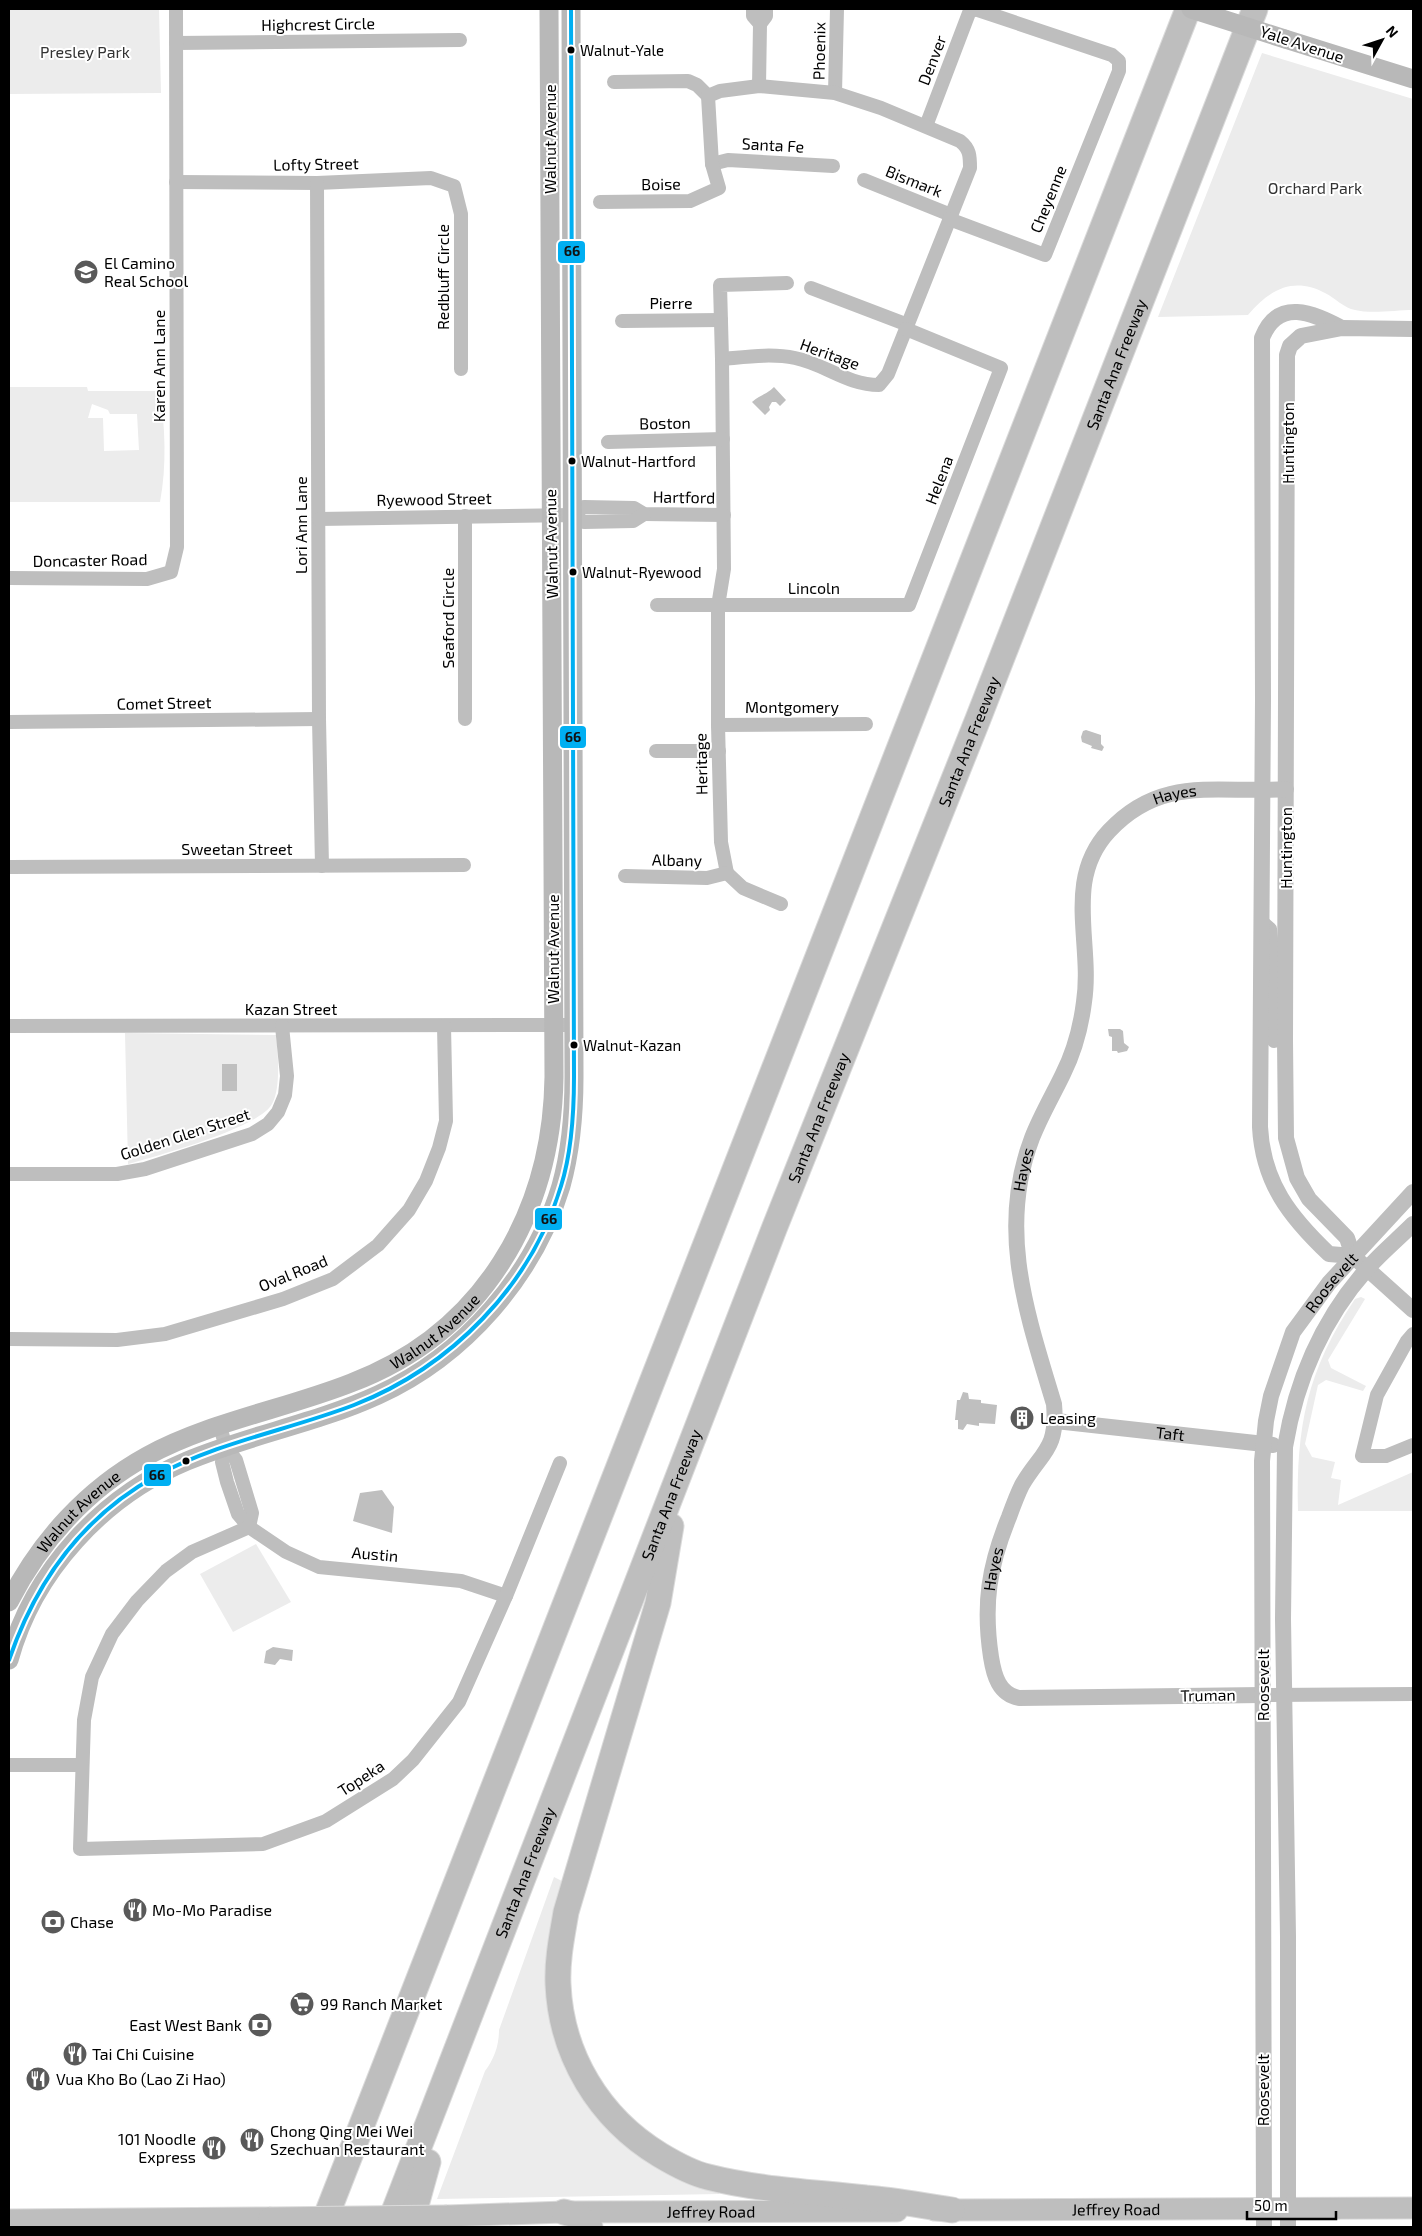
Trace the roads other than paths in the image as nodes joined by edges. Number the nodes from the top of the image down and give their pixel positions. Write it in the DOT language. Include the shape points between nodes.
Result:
graph roads {
  1 [pos="176,9"];
  2 [pos="549,9"];
  3 [pos="571,9"];
  4 [pos="752,9"];
  5 [pos="766,9"];
  6 [pos="837,9"];
  7 [pos="974,9"];
  8 [pos="1189,9"];
  9 [pos="1255,9"];
  10 [pos="760,24"];
  11 [pos="460,40"];
  12 [pos="176,43"];
  13 [pos="1119,61"];
  14 [pos="1413,79"];
  15 [pos="614,82"];
  16 [pos="759,86"];
  17 [pos="835,93"];
  18 [pos="708,96"];
  19 [pos="926,126"];
  20 [pos="712,164"];
  21 [pos="833,166"];
  22 [pos="864,180"];
  23 [pos="176,182"];
  24 [pos="317,183"];
  25 [pos="454,186"];
  26 [pos="600,202"];
  27 [pos="950,217"];
  28 [pos="787,284"];
  29 [pos="811,288"];
  30 [pos="622,320"];
  31 [pos="721,320"];
  32 [pos="907,327"];
  33 [pos="1342,328"];
  34 [pos="1413,329"];
  35 [pos="722,359"];
  36 [pos="460,369"];
  37 [pos="722,439"];
  38 [pos="608,442"];
  39 [pos="551,515"];
  40 [pos="572,515"];
  41 [pos="724,515"];
  42 [pos="465,516"];
  43 [pos="319,519"];
  44 [pos="171,572"];
  45 [pos="9,578"];
  46 [pos="656,605"];
  47 [pos="909,605"];
  48 [pos="718,606"];
  49 [pos="319,719"];
  50 [pos="465,719"];
  51 [pos="9,722"];
  52 [pos="866,724"];
  53 [pos="718,725"];
  54 [pos="656,751"];
  55 [pos="719,751"];
  56 [pos="1286,789"];
  57 [pos="1262,791"];
  58 [pos="322,866"];
  59 [pos="464,866"];
  60 [pos="9,867"];
  61 [pos="727,873"];
  62 [pos="625,876"];
  63 [pos="781,904"];
  64 [pos="574,1025"];
  65 [pos="9,1026"];
  66 [pos="282,1026"];
  67 [pos="444,1026"];
  68 [pos="554,1026"];
  69 [pos="1273,1041"];
  70 [pos="9,1174"];
  71 [pos="1413,1192"];
  72 [pos="1413,1224"];
  73 [pos="1353,1256"];
  74 [pos="1367,1268"];
  75 [pos="1413,1310"];
  76 [pos="1413,1334"];
  77 [pos="9,1339"];
  78 [pos="409,1354"];
  79 [pos="418,1374"];
  80 [pos="1056,1421"];
  81 [pos="220,1427"];
  82 [pos="1263,1444"];
  83 [pos="1413,1445"];
  84 [pos="226,1447"];
  85 [pos="1285,1447"];
  86 [pos="560,1463"];
  87 [pos="680,1472"];
  88 [pos="249,1527"];
  89 [pos="506,1596"];
  90 [pos="9,1602"];
  91 [pos="9,1660"];
  92 [pos="1004,1692"];
  93 [pos="1413,1694"];
  94 [pos="1264,1695"];
  95 [pos="1284,1695"];
  96 [pos="9,1765"];
  97 [pos="82,1765"];
  98 [pos="1262,1936"];
  99 [pos="1288,1936"];
  100 [pos="470,2016"];
  101 [pos="1413,2208"];
  102 [pos="952,2210"];
  103 [pos="564,2212"];
  104 [pos="1264,2218"];
  105 [pos="1288,2218"];
  106 [pos="9,2220"];
  107 [pos="322,2227"];
  108 [pos="388,2227"];
  109 [pos="410,2227"];
  110 [pos="590,2227"];
  1 -- 12 [label="street, Karen Ann Lane"];
  2 -- 39 [label="main road, Walnut Avenue"];
  3 -- 40 [label="main road, Walnut Avenue"];
  4 -- 10 [label="street"];
  5 -- 10 [label="street" via="766,16"];
  6 -- 17 [label="street, Phoenix"];
  7 -- 13 [label="street, Denver" via="1112,54"];
  7 -- 19 [label="street, Denver" via="969,14"];
  8 -- 14 [label="main road, Yale Avenue, bridge"];
  8 -- 107 [label="highway"];
  9 -- 87 [label="highway, Santa Ana Freeway"];
  10 -- 16 [label="street"];
  11 -- 12 [label="street, Highcrest Circle"];
  12 -- 23 [label="street, Karen Ann Lane"];
  13 -- 27 [label="street, Cheyenne" via="1119,71 1045,255"];
  15 -- 18 [label="street" via="688,81"];
  16 -- 17 [label="street, Heritage"];
  16 -- 18 [label="street, Heritage" via="720,91"];
  17 -- 19 [label="street, Heritage"];
  18 -- 20 [label="street"];
  19 -- 27 [label="street, Heritage" via="960,141 970,155 970,168"];
  20 -- 21 [label="street, Santa Fe" via="728,160"];
  20 -- 26 [label="street, Boise" via="718,188 690,201"];
  22 -- 27 [label="street, Bismark"];
  23 -- 24 [label="street, Lofty Street"];
  23 -- 44 [label="street, Karen Ann Lane" via="177,547"];
  24 -- 25 [label="street, Lofty Street" via="431,178"];
  24 -- 43 [label="street, Lori Ann Lane"];
  25 -- 36 [label="street, Redbluff Circle" via="461,214"];
  27 -- 32 [label="street, Heritage"];
  28 -- 31 [label="street" via="720,285"];
  29 -- 32 [label="street"];
  30 -- 31 [label="street, Pierre"];
  31 -- 35 [label="street"];
  32 -- 35 [label="street, Heritage" via="888,374 879,385 863,385 796,358"];
  32 -- 47 [label="street, Helena" via="1001,368"];
  33 -- 34 [label="street"];
  33 -- 56 [label="street, Huntington" via="1301,336 1290,346 1287,355"];
  33 -- 57 [label="street, Huntington" via="1305,312 1286,312 1272,320 1262,338"];
  35 -- 37 [label="street, Heritage"];
  37 -- 38 [label="street, Boston"];
  37 -- 41 [label="street, Heritage"];
  39 -- 40 [label="street, Hartford"];
  39 -- 42 [label="street, Ryewood Street"];
  39 -- 68 [label="main road, Walnut Avenue"];
  40 -- 41 [label="street, Hartford" via="584,522 632,521 644,514"];
  40 -- 64 [label="main road, Walnut Avenue"];
  41 -- 48 [label="street, Heritage" via="724,569"];
  42 -- 43 [label="street, Ryewood Street"];
  42 -- 50 [label="street, Seaford Circle"];
  43 -- 49 [label="street, Lori Ann Lane"];
  44 -- 45 [label="street, Doncaster Road" via="147,579"];
  46 -- 48 [label="street, Lincoln"];
  47 -- 48 [label="street, Lincoln"];
  48 -- 53 [label="street, Heritage"];
  49 -- 51 [label="street, Comet Street"];
  49 -- 58 [label="street, Lori Ann Lane"];
  52 -- 53 [label="street, Montgomery"];
  53 -- 55 [label="street, Heritage"];
  54 -- 55 [label="street"];
  55 -- 61 [label="street, Heritage" via="721,842"];
  56 -- 57 [label="street, Hayes"];
  56 -- 69 [label="street, Huntington"];
  57 -- 69 [label="street, Huntington" via="1261,921"];
  57 -- 80 [label="street, Hayes" via="1186,789 1155,798 1109,830 1087,868 1081,898 1086,979 1080,1026 1064,1073 1042,1111 1016,1194 1015,1237 1020,1276"];
  58 -- 59 [label="street, Sweetan Street"];
  58 -- 60 [label="street, Sweetan Street"];
  61 -- 62 [label="street, Albany" via="707,878"];
  61 -- 63 [label="street" via="743,888"];
  64 -- 68 [label="street, Kazan Street"];
  64 -- 79 [label="main road, Walnut Avenue" via="574,1104 570,1138 561,1186 543,1230 518,1275 496,1304 460,1342"];
  65 -- 66 [label="street, Kazan Street"];
  66 -- 67 [label="street, Kazan Street"];
  66 -- 70 [label="street, Golden Glen Street" via="287,1076 285,1095 278,1112 268,1124 252,1134 145,1169 117,1174"];
  67 -- 68 [label="street, Kazan Street"];
  67 -- 77 [label="street, Oval Road" via="446,1121 426,1181 409,1210 378,1245 333,1279 283,1299 165,1334 117,1340"];
  68 -- 78 [label="main road, Walnut Avenue" via="550,1136 542,1175 528,1213 504,1259 478,1293 452,1321"];
  69 -- 73 [label="street, Huntington" via="1292,1167 1309,1198 1346,1238"];
  69 -- 73 [label="street, Huntington" via="1261,1144 1265,1161 1293,1217 1329,1254"];
  71 -- 73 [label="street, Roosevelt"];
  72 -- 74 [label="street, Roosevelt"];
  73 -- 74 [label="street, Huntington"];
  73 -- 82 [label="street, Roosevelt" via="1293,1332 1271,1396"];
  74 -- 75 [label="street, Huntington"];
  74 -- 85 [label="street, Roosevelt" via="1331,1317 1312,1352 1298,1389"];
  76 -- 83 [label="street" via="1377,1395 1362,1456 1386,1456"];
  78 -- 79 [label="main road"];
  78 -- 81 [label="main road, Walnut Avenue" via="351,1383"];
  79 -- 84 [label="main road, Walnut Avenue" via="354,1405"];
  80 -- 82 [label="street, Taft"];
  80 -- 92 [label="street, Hayes" via="1047,1452 1022,1486 997,1546 990,1573 987,1632 994,1673"];
  81 -- 84 [label="street"];
  81 -- 90 [label="main road, Walnut Avenue" via="148,1456 99,1488 45,1544"];
  82 -- 85 [label="street, Taft"];
  82 -- 94 [label="street, Roosevelt"];
  84 -- 88 [label="street" via="236,1460 252,1513"];
  84 -- 91 [label="main road, Walnut Avenue" via="158,1475 124,1496 93,1522 69,1547 43,1584 19,1631"];
  85 -- 95 [label="street, Roosevelt"];
  86 -- 89 [label="street, Topeka"];
  87 -- 100 [label="highway, Santa Ana Freeway"];
  87 -- 102 [label="highway" via="658,1603 566,1912 559,1952 558,1984 562,2018 571,2051 588,2086 624,2130 688,2170 755,2186"];
  88 -- 89 [label="street, Austin" via="286,1552 319,1567 461,1581"];
  88 -- 97 [label="street, Topeka" via="192,1552 166,1571 122,1618 92,1677 84,1720"];
  89 -- 97 [label="street, Topeka" via="459,1702 413,1760 393,1780 326,1821 263,1844 80,1849"];
  92 -- 94 [label="street, Truman" via="1018,1698"];
  93 -- 95 [label="street, Truman"];
  94 -- 95 [label="street, Truman"];
  94 -- 98 [label="street, Roosevelt"];
  95 -- 99 [label="street, Roosevelt"];
  96 -- 97 [label="street"];
  98 -- 99 [label="street"];
  98 -- 104 [label="street, Roosevelt"];
  99 -- 105 [label="street, Roosevelt"];
  100 -- 108 [label="highway, Santa Ana Freeway"];
  100 -- 109 [label="highway"];
  101 -- 105 [label="main road, Jeffrey Road"];
  102 -- 103 [label="main road, Jeffrey Road"];
  102 -- 104 [label="main road, Jeffrey Road"];
  103 -- 106 [label="main road, Jeffrey Road, bridge"];
  103 -- 110 [label="highway" via="579,2216"];
  104 -- 105 [label="main road, Jeffrey Road"];
}
